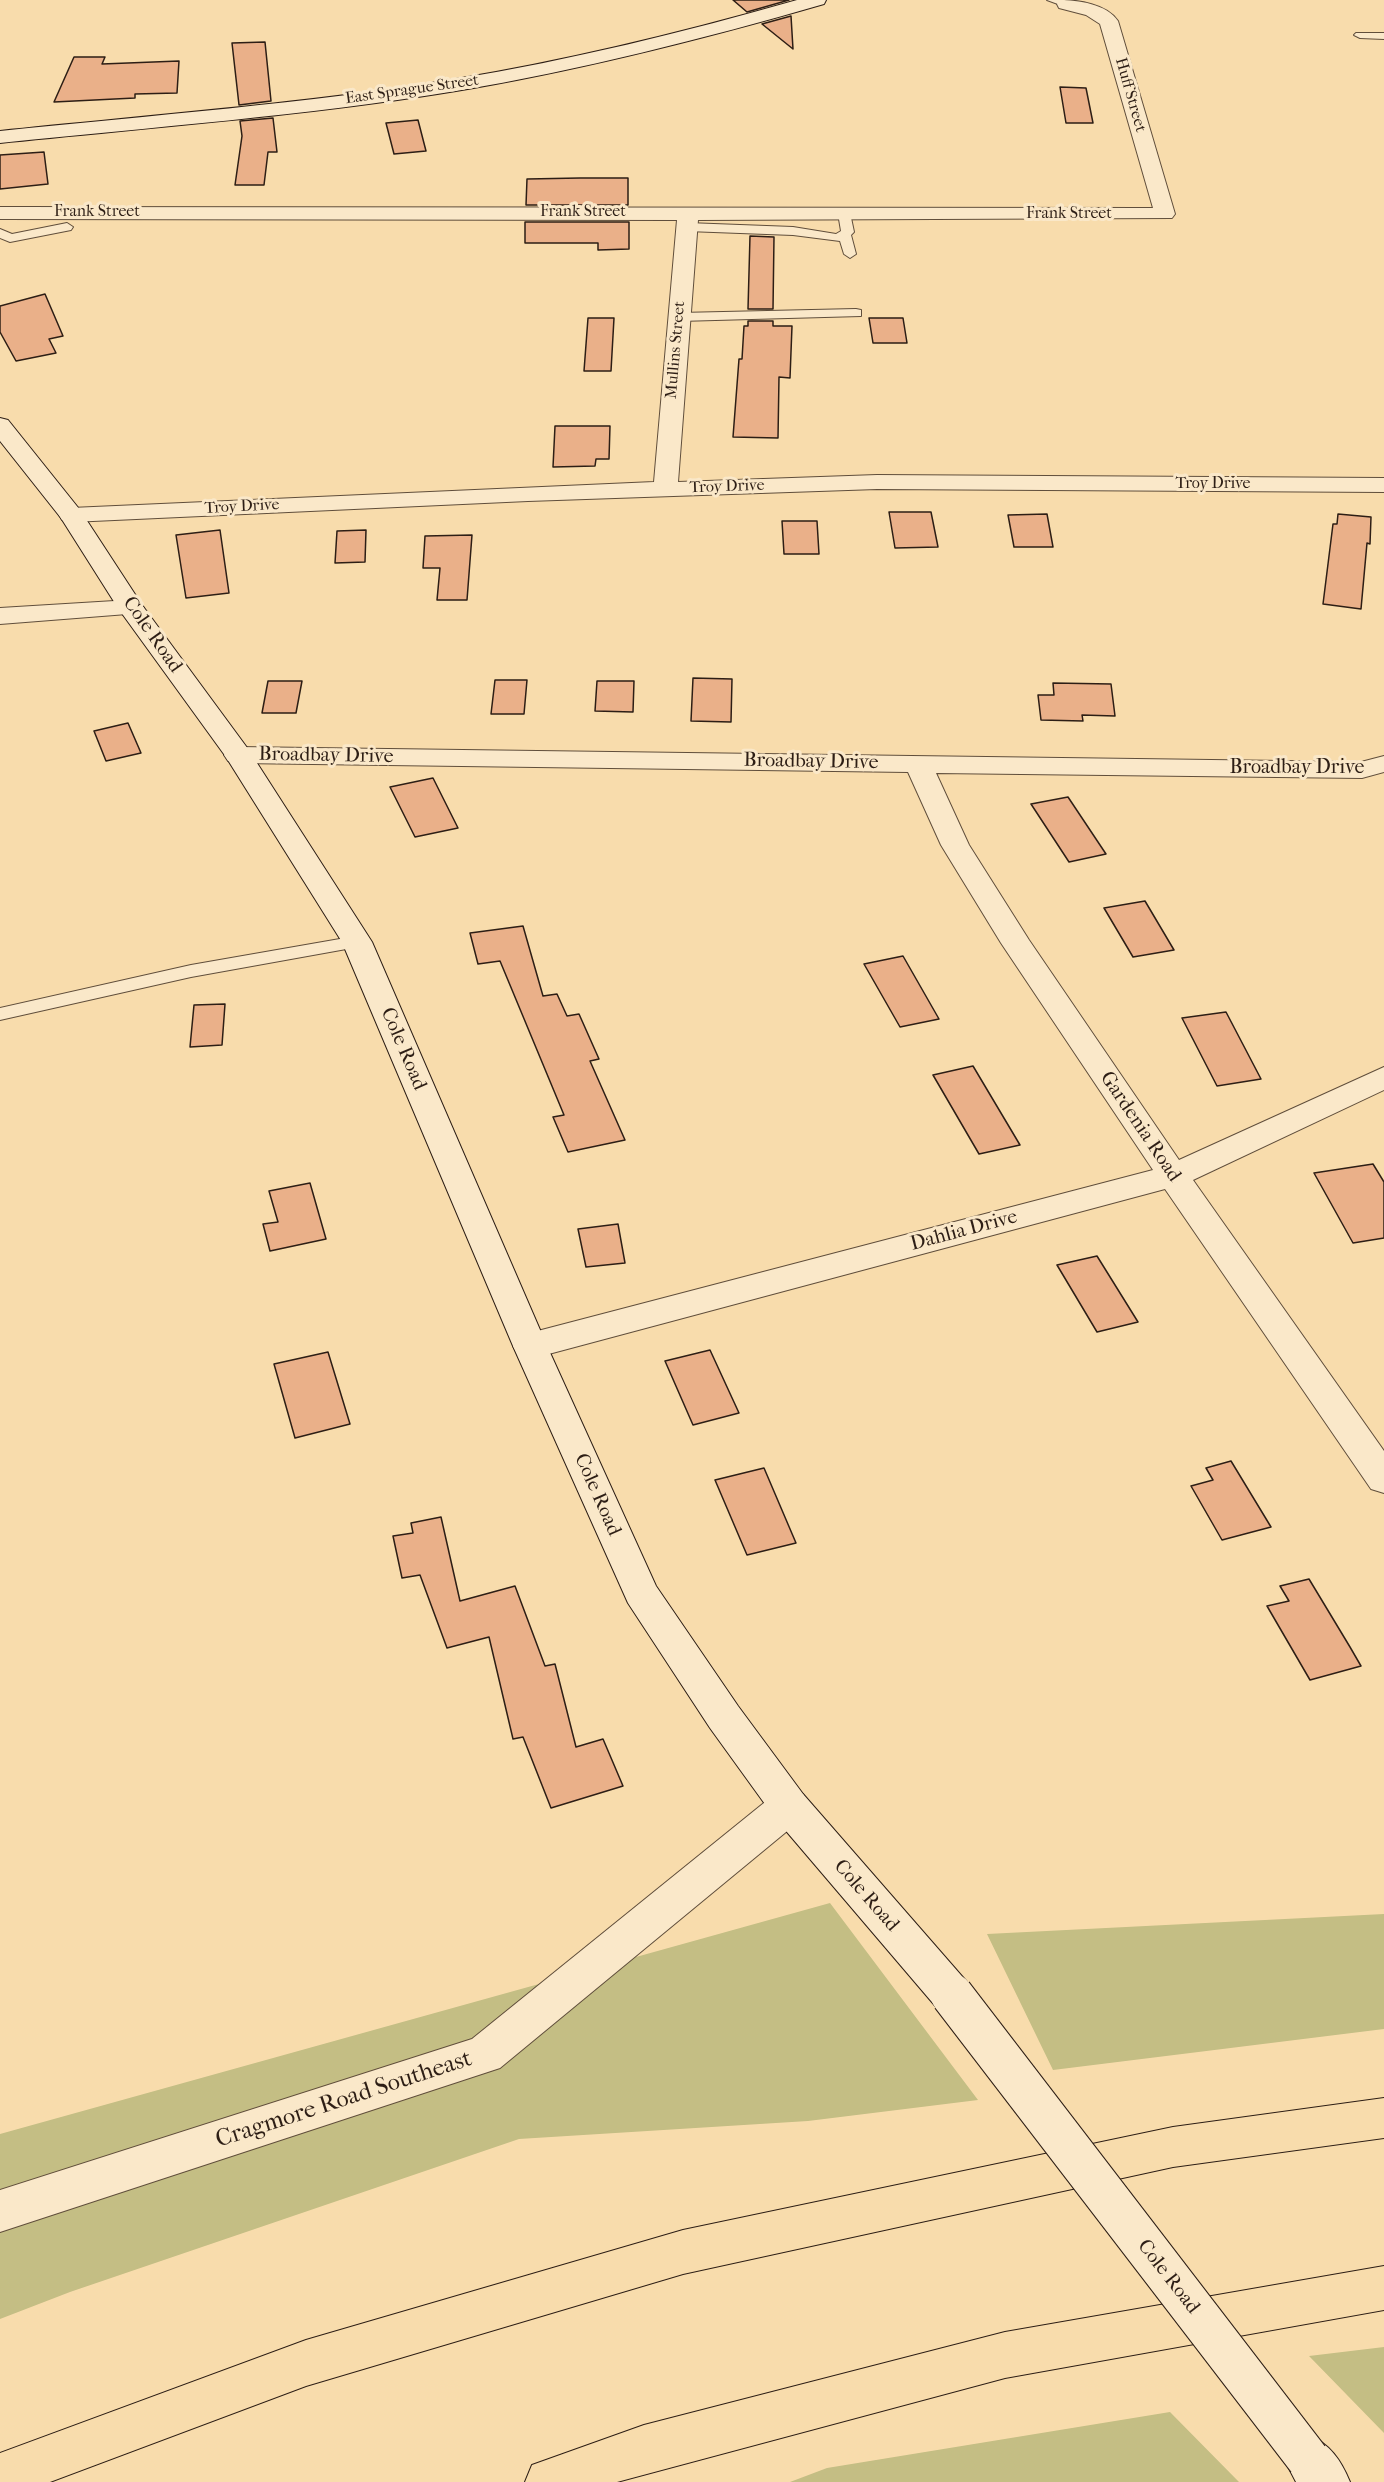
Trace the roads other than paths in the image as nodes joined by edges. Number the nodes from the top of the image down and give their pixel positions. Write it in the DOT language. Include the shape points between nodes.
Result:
graph roads {
  1 [pos="817,0"];
  2 [pos="1059,2"];
  3 [pos="1360,35"];
  4 [pos="1384,36"];
  5 [pos="0,137"];
  6 [pos="0,213"];
  7 [pos="844,213"];
  8 [pos="1165,214"];
  9 [pos="687,219"];
  10 [pos="66,227"];
  11 [pos="0,233"];
  12 [pos="845,235"];
  13 [pos="850,254"];
  14 [pos="856,313"];
  15 [pos="679,317"];
  16 [pos="0,425"];
  17 [pos="1384,485"];
  18 [pos="665,489"];
  19 [pos="71,515"];
  20 [pos="131,608"];
  21 [pos="0,616"];
  22 [pos="238,755"];
  23 [pos="918,763"];
  24 [pos="1384,764"];
  25 [pos="357,942"];
  26 [pos="0,1014"];
  27 [pos="1384,1077"];
  28 [pos="1173,1176"];
  29 [pos="530,1346"];
  30 [pos="1384,1479"];
  31 [pos="789,1806"];
  32 [pos="1384,2118"];
  33 [pos="0,2211"];
  34 [pos="1384,2288"];
  35 [pos="1317,2470"];
  36 [pos="0,2477"];
  37 [pos="549,2482"];
  1 -- 5 [label="street, East Sprague Street" via="609,56 455,85"];
  2 -- 8 [label="street, Huff Street" via="1093,10 1108,21"];
  3 -- 4 [label="lane"];
  6 -- 9 [label="street, Frank Street"];
  7 -- 8 [label="street, Frank Street"];
  7 -- 9 [label="street, Frank Street"];
  7 -- 12 [label="lane" via="848,232"];
  9 -- 12 [label="lane" via="838,238"];
  9 -- 15 [label="street, Mullins Street"];
  10 -- 11 [label="lane" via="10,238"];
  12 -- 13 [label="lane"];
  14 -- 15 [label="lane"];
  15 -- 18 [label="street, Mullins Street"];
  16 -- 19 [label="street, Cole Road"];
  17 -- 18 [label="street, Troy Drive" via="877,482"];
  18 -- 19 [label="street, Troy Drive"];
  19 -- 20 [label="street, Cole Road"];
  20 -- 21 [label="street"];
  20 -- 22 [label="street, Cole Road"];
  22 -- 23 [label="street, Broadbay Drive"];
  22 -- 25 [label="street, Cole Road"];
  23 -- 24 [label="street, Broadbay Drive" via="1362,770"];
  23 -- 28 [label="street, Gardenia Road" via="955,845"];
  25 -- 26 [label="lane" via="191,971"];
  25 -- 29 [label="street, Cole Road"];
  27 -- 28 [label="street, Dahlia Drive"];
  28 -- 29 [label="street, Dahlia Drive"];
  28 -- 30 [label="street, Gardenia Road"];
  29 -- 31 [label="street, Cole Road" via="641,1593 723,1718"];
  31 -- 33 [label="street, Cragmore Road Southeast" via="485,2054"];
  31 -- 35 [label="street, Cole Road, bridge" via="952,1995"];
  32 -- 36 [label="highway" via="1173,2147 683,2252 306,2363"];
  34 -- 37 [label="highway" via="1005,2355 644,2449"];
}
